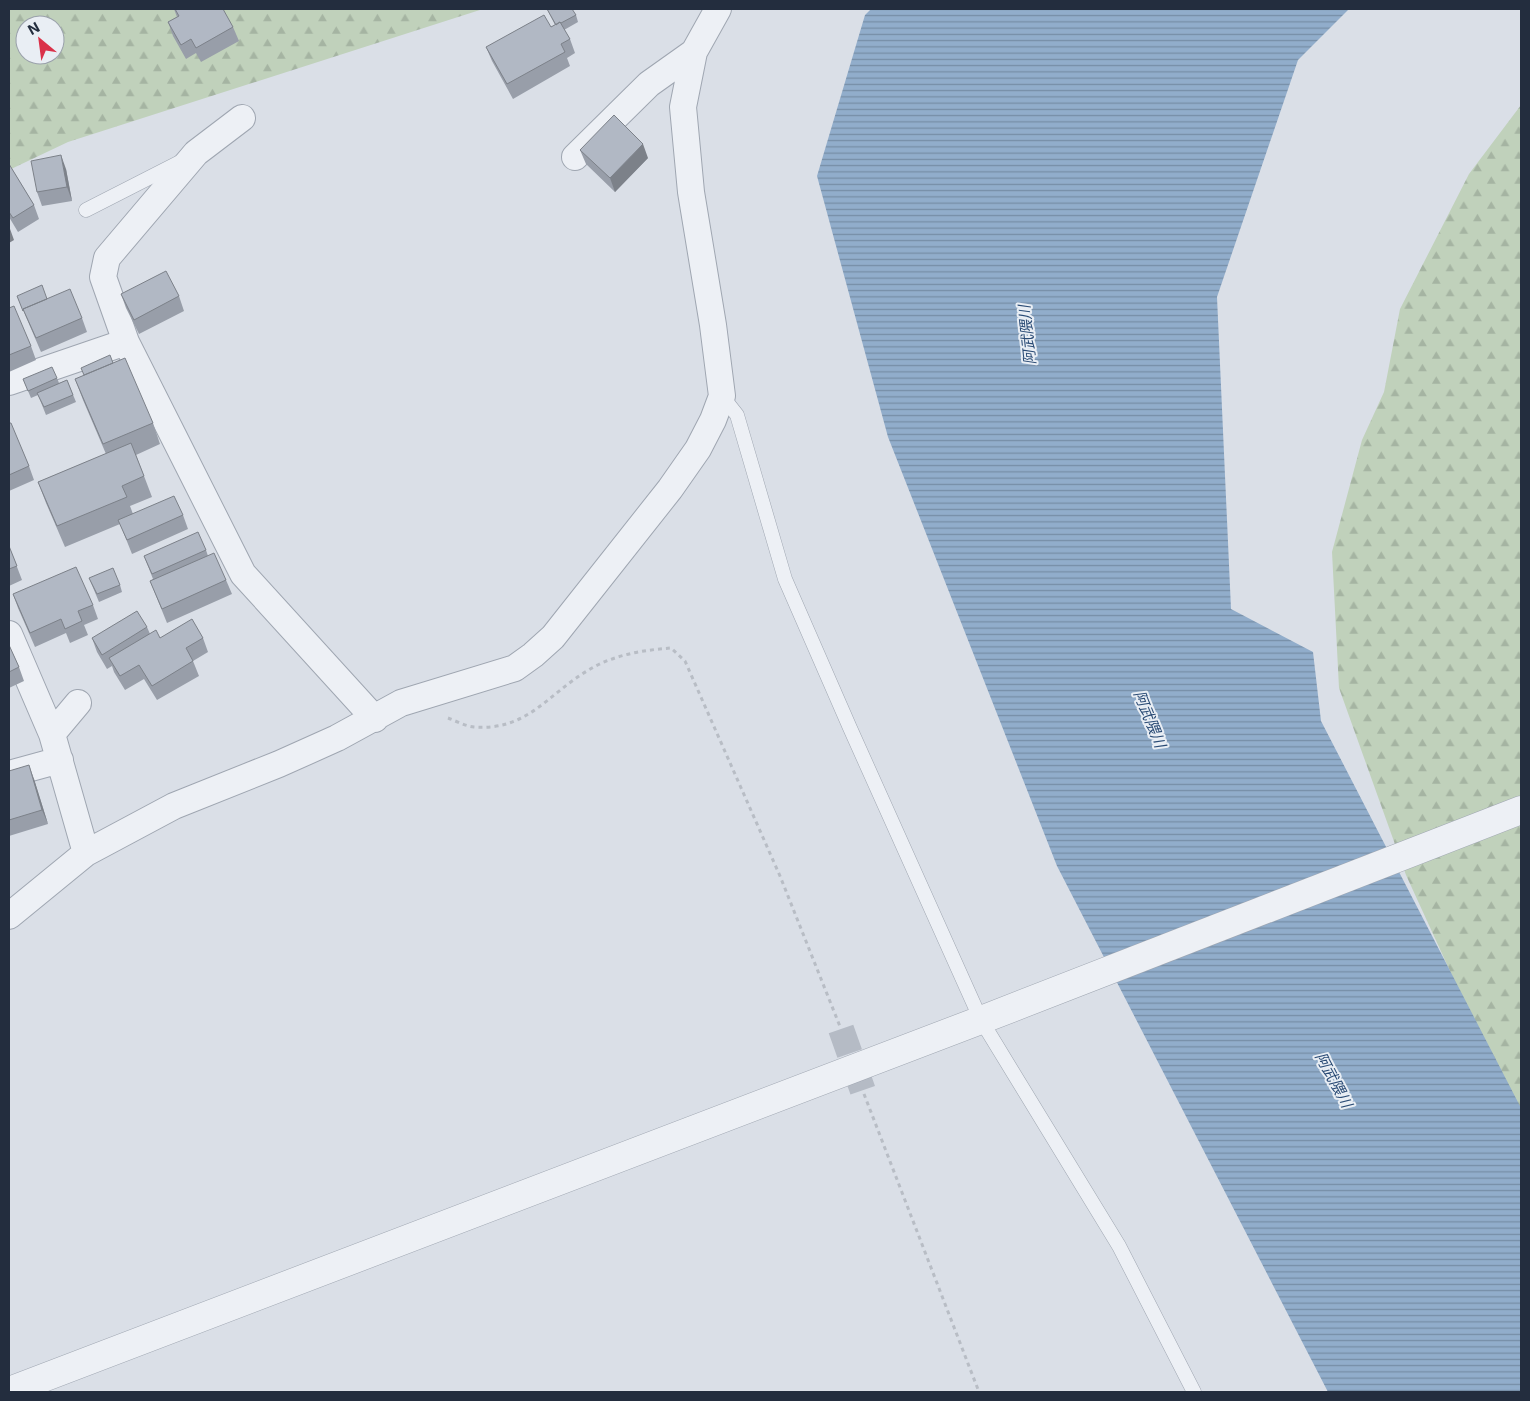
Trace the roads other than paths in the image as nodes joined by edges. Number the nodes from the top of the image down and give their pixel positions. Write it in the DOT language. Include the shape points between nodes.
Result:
graph roads {
  1 [pos="718,9"];
  2 [pos="694,52"];
  3 [pos="242,118"];
  4 [pos="196,153"];
  5 [pos="575,157"];
  6 [pos="86,210"];
  7 [pos="126,342"];
  8 [pos="9,382"];
  9 [pos="722,396"];
  10 [pos="9,634"];
  11 [pos="78,703"];
  12 [pos="375,719"];
  13 [pos="52,734"];
  14 [pos="60,760"];
  15 [pos="9,774"];
  16 [pos="1521,810"];
  17 [pos="86,854"];
  18 [pos="9,916"];
  19 [pos="981,1020"];
  20 [pos="9,1391"];
  21 [pos="1194,1392"];
  1 -- 2 [label="street"];
  2 -- 5 [label="street" via="649,84"];
  2 -- 9 [label="street" via="683,107"];
  3 -- 4 [label="street"];
  4 -- 6 [label="lane"];
  4 -- 7 [label="street" via="107,258 102,277"];
  7 -- 8 [label="street"];
  7 -- 12 [label="street" via="243,574"];
  9 -- 12 [label="street" via="698,449 670,489 553,637 515,668 401,703"];
  9 -- 19 [label="lane" via="737,415 785,578"];
  10 -- 13 [label="street"];
  11 -- 13 [label="street"];
  12 -- 17 [label="street" via="279,764 174,806"];
  13 -- 14 [label="street"];
  14 -- 15 [label="street"];
  14 -- 17 [label="street"];
  16 -- 19 [label="street"];
  17 -- 18 [label="street"];
  19 -- 20 [label="street"];
  19 -- 21 [label="lane" via="1120,1246"];
}
